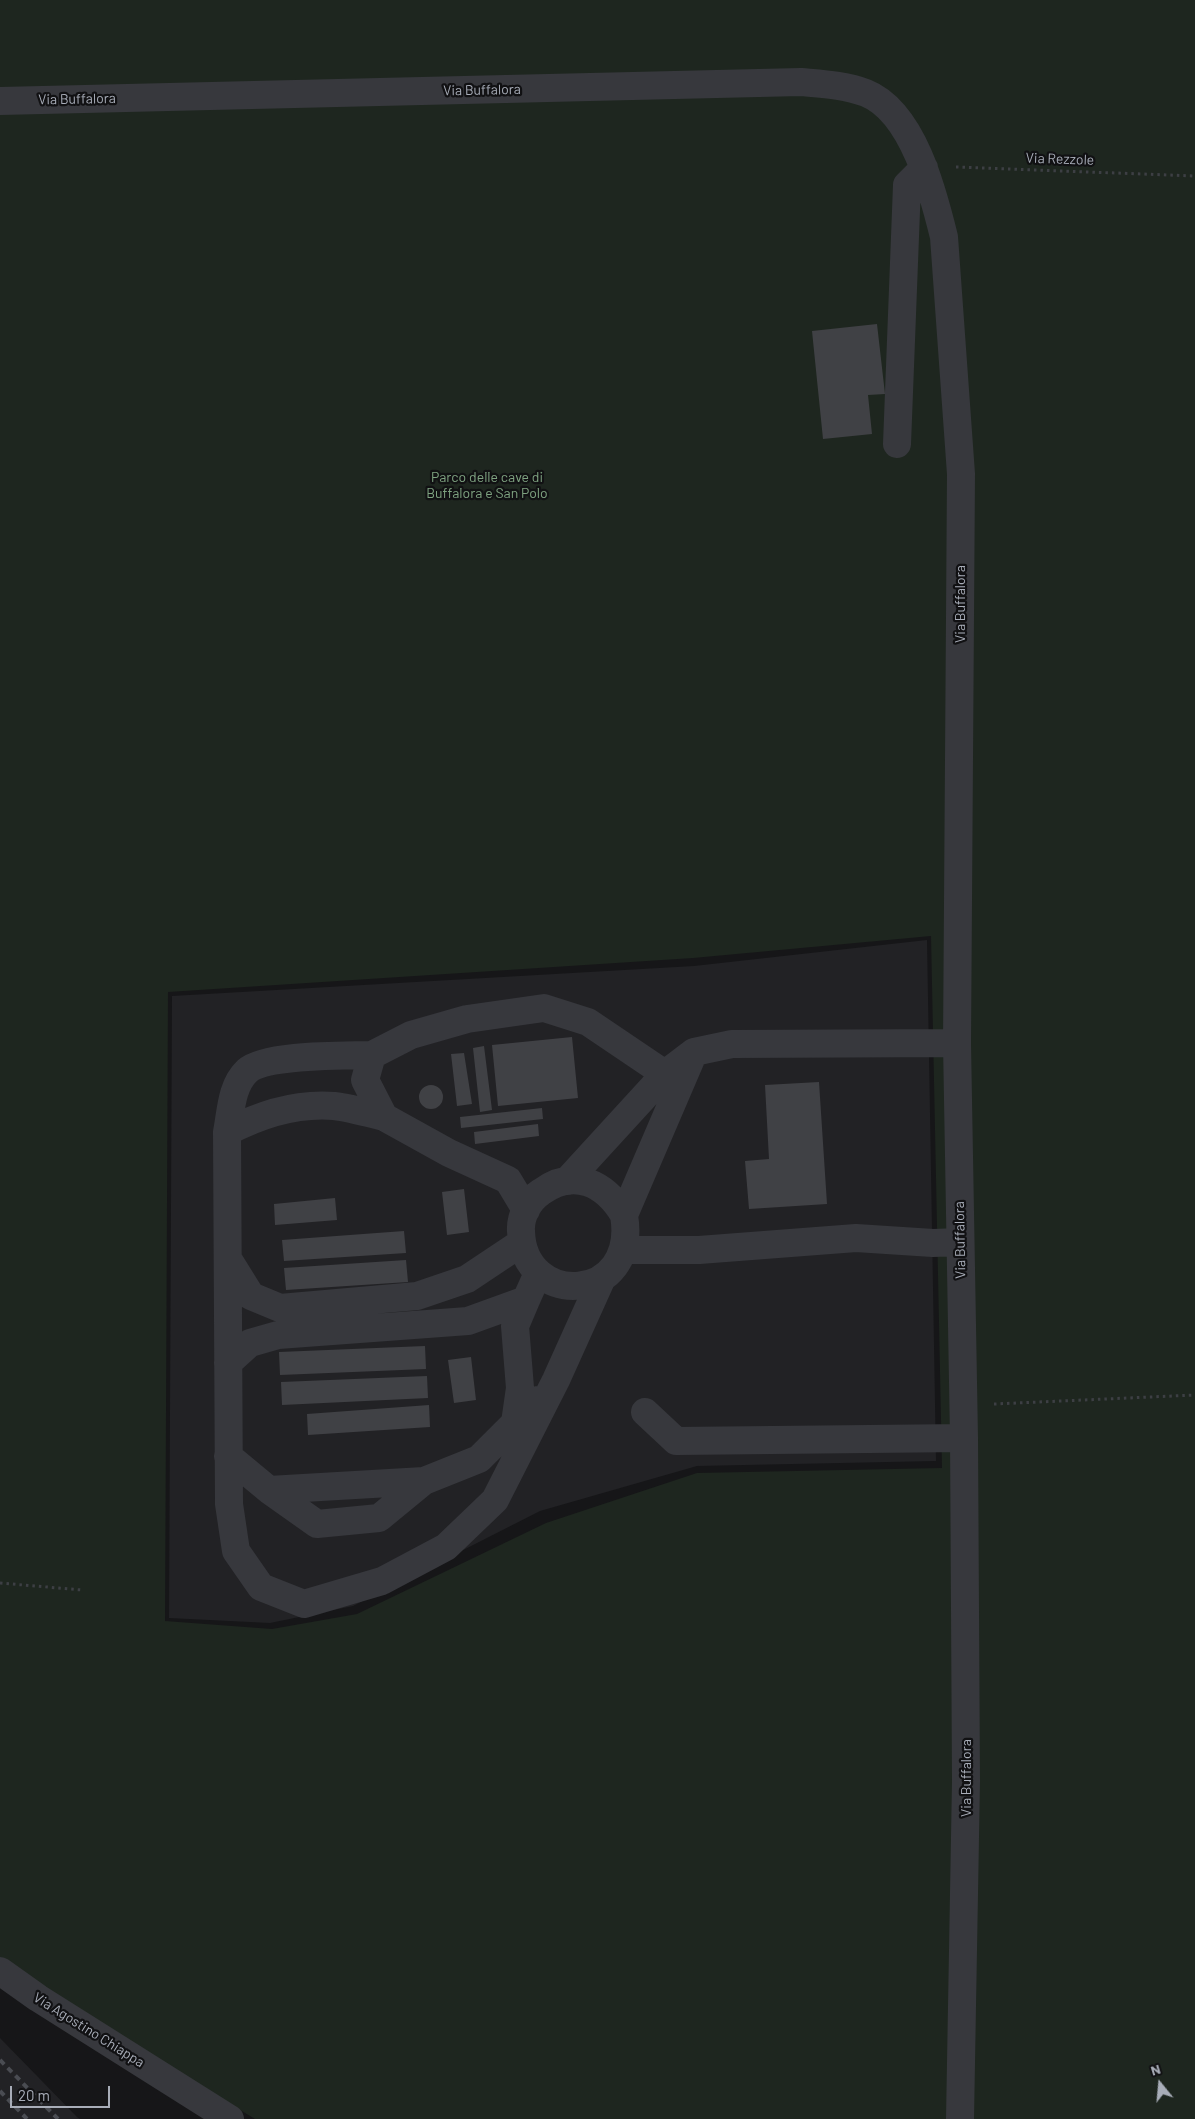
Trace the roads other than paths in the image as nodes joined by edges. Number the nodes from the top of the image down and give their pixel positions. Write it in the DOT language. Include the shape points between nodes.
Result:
graph roads {
  1 [pos="0,101"];
  2 [pos="924,168"];
  3 [pos="897,444"];
  4 [pos="957,1043"];
  5 [pos="694,1052"];
  6 [pos="372,1055"];
  7 [pos="665,1074"];
  8 [pos="384,1117"];
  9 [pos="227,1132"];
  10 [pos="567,1181"];
  11 [pos="526,1210"];
  12 [pos="624,1215"];
  13 [pos="960,1242"];
  14 [pos="521,1243"];
  15 [pos="624,1250"];
  16 [pos="228,1259"];
  17 [pos="538,1273"];
  18 [pos="602,1278"];
  19 [pos="526,1300"];
  20 [pos="228,1363"];
  21 [pos="556,1380"];
  22 [pos="646,1412"];
  23 [pos="515,1423"];
  24 [pos="964,1438"];
  25 [pos="228,1456"];
  26 [pos="424,1481"];
  27 [pos="269,1490"];
  28 [pos="0,1971"];
  29 [pos="230,2119"];
  30 [pos="960,2119"];
  1 -- 2 [label="street, Via Buffalora" via="801,82 841,86 866,93 885,105 902,124"];
  2 -- 3 [label="street" via="907,185"];
  2 -- 4 [label="street, Via Buffalora" via="944,237 962,474"];
  4 -- 5 [label="street" via="732,1044"];
  4 -- 13 [label="street, Via Buffalora"];
  5 -- 7 [label="street"];
  5 -- 12 [label="street"];
  6 -- 7 [label="street" via="412,1034 467,1019 544,1008 588,1022"];
  6 -- 8 [label="street" via="365,1080"];
  6 -- 9 [label="street" via="270,1060 248,1071 235,1090"];
  7 -- 10 [label="street"];
  8 -- 9 [label="street" via="334,1106 282,1109"];
  8 -- 11 [label="street" via="449,1153 508,1180"];
  9 -- 16 [label="street"];
  10 -- 11 [label="street" via="542,1191"];
  10 -- 12 [label="street" via="584,1181 601,1188 615,1200"];
  11 -- 14 [label="street" via="521,1226"];
  12 -- 15 [label="street" via="627,1233"];
  13 -- 15 [label="street" via="856,1238 699,1250"];
  13 -- 24 [label="street, Via Buffalora"];
  14 -- 16 [label="street" via="467,1279 417,1296 280,1308 251,1296"];
  14 -- 17 [label="street" via="527,1260"];
  15 -- 18 [label="street" via="616,1266"];
  16 -- 20 [label="street"];
  17 -- 18 [label="street" via="569,1287 586,1285"];
  17 -- 19 [label="street"];
  18 -- 21 [label="street"];
  19 -- 20 [label="street" via="468,1321 278,1335 250,1343"];
  19 -- 23 [label="street" via="515,1326 520,1388"];
  20 -- 25 [label="street"];
  21 -- 23 [label="street"];
  21 -- 25 [label="street" via="495,1500 446,1547 382,1581 304,1604 260,1588 236,1552 229,1504"];
  22 -- 24 [label="street" via="676,1441"];
  23 -- 26 [label="street" via="479,1459"];
  24 -- 30 [label="street, Via Buffalora" via="966,1781"];
  25 -- 27 [label="street"];
  26 -- 27 [label="street"];
  26 -- 27 [label="street" via="379,1518 317,1524"];
  28 -- 29 [label="street, Via Agostino Chiappa"];
}
